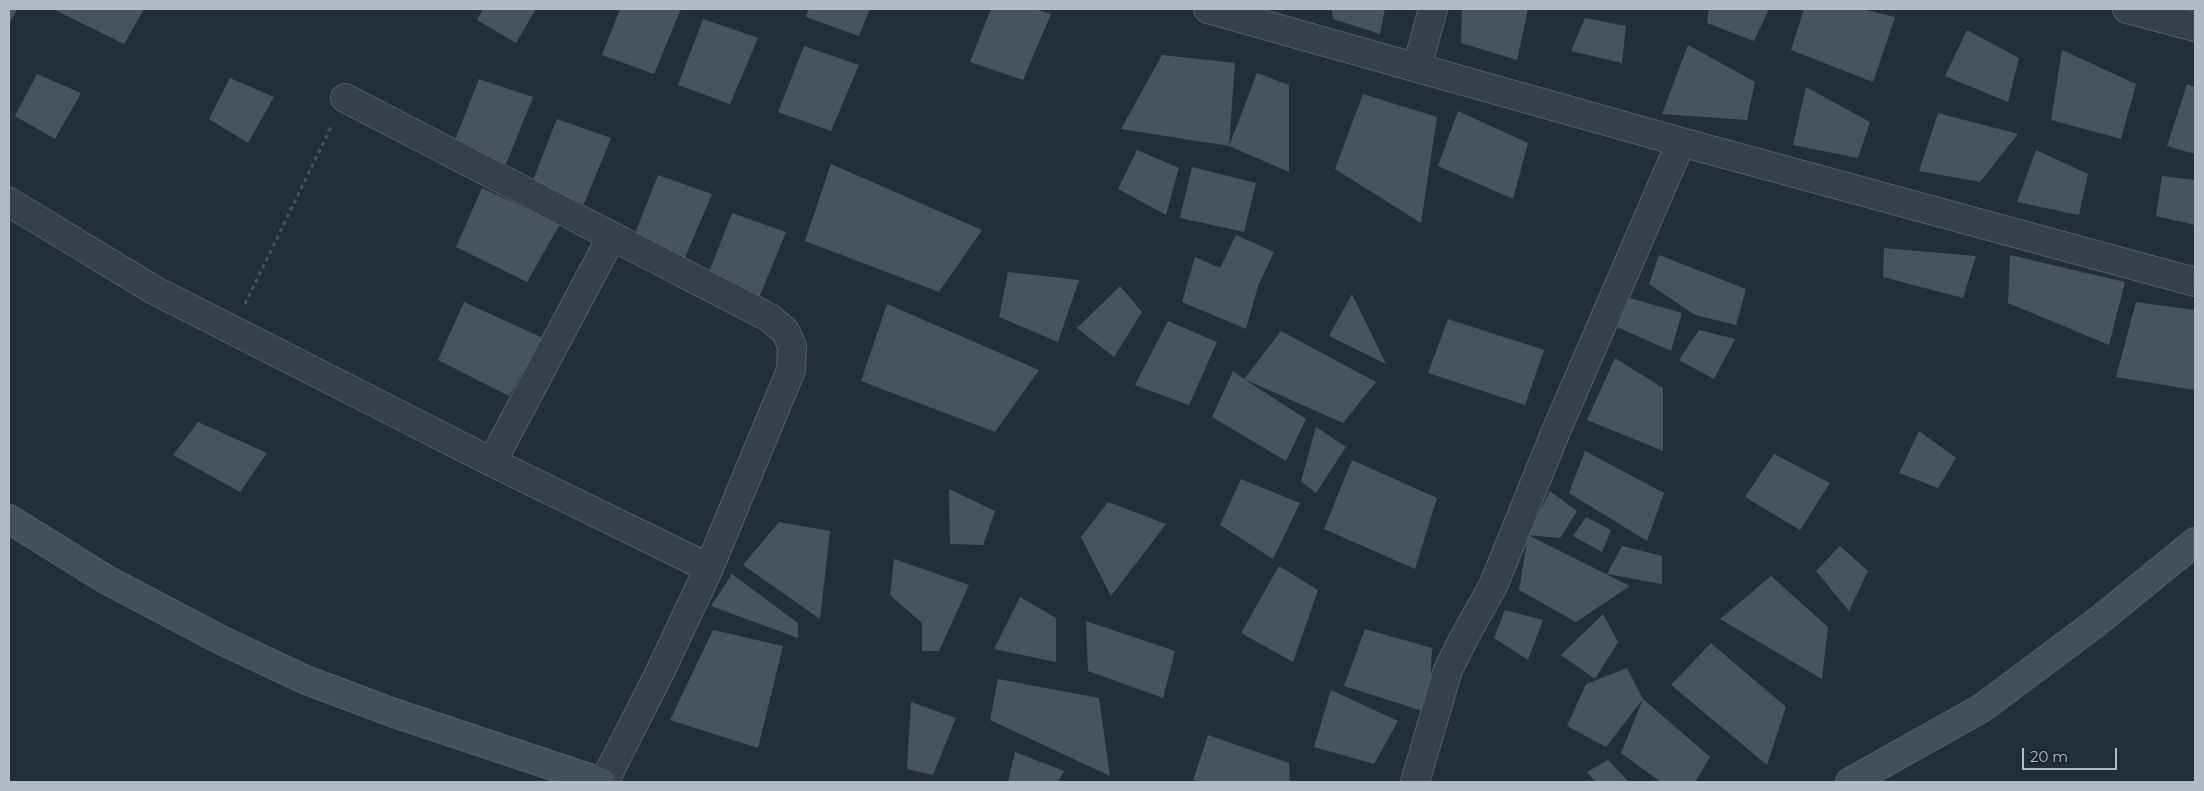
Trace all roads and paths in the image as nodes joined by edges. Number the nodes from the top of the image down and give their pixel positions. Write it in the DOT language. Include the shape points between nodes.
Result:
graph roads {
  1 [pos="1208,9"];
  2 [pos="1433,9"];
  3 [pos="2127,9"];
  4 [pos="2195,27"];
  5 [pos="1417,67"];
  6 [pos="345,98"];
  7 [pos="1681,142"];
  8 [pos="9,202"];
  9 [pos="612,236"];
  10 [pos="2195,282"];
  11 [pos="232,330"];
  12 [pos="492,462"];
  13 [pos="9,519"];
  14 [pos="2195,542"];
  15 [pos="709,568"];
  16 [pos="603,782"];
  17 [pos="1415,782"];
  18 [pos="1850,782"];
  1 -- 5 [label="street"];
  2 -- 5 [label="street"];
  3 -- 4 [label="street"];
  5 -- 7 [label="street"];
  6 -- 9 [label="street"];
  6 -- 11 [label="path"];
  7 -- 10 [label="street"];
  7 -- 17 [label="street" via="1496,577 1448,670"];
  8 -- 11 [label="street" via="154,290"];
  9 -- 12 [label="street"];
  9 -- 15 [label="street" via="770,318 785,331 792,346 791,370"];
  11 -- 12 [label="street"];
  12 -- 15 [label="street"];
  13 -- 16 [label="main road" via="107,580 306,680 394,713"];
  14 -- 18 [label="main road" via="2097,622 1982,708"];
  15 -- 16 [label="street"];
}
